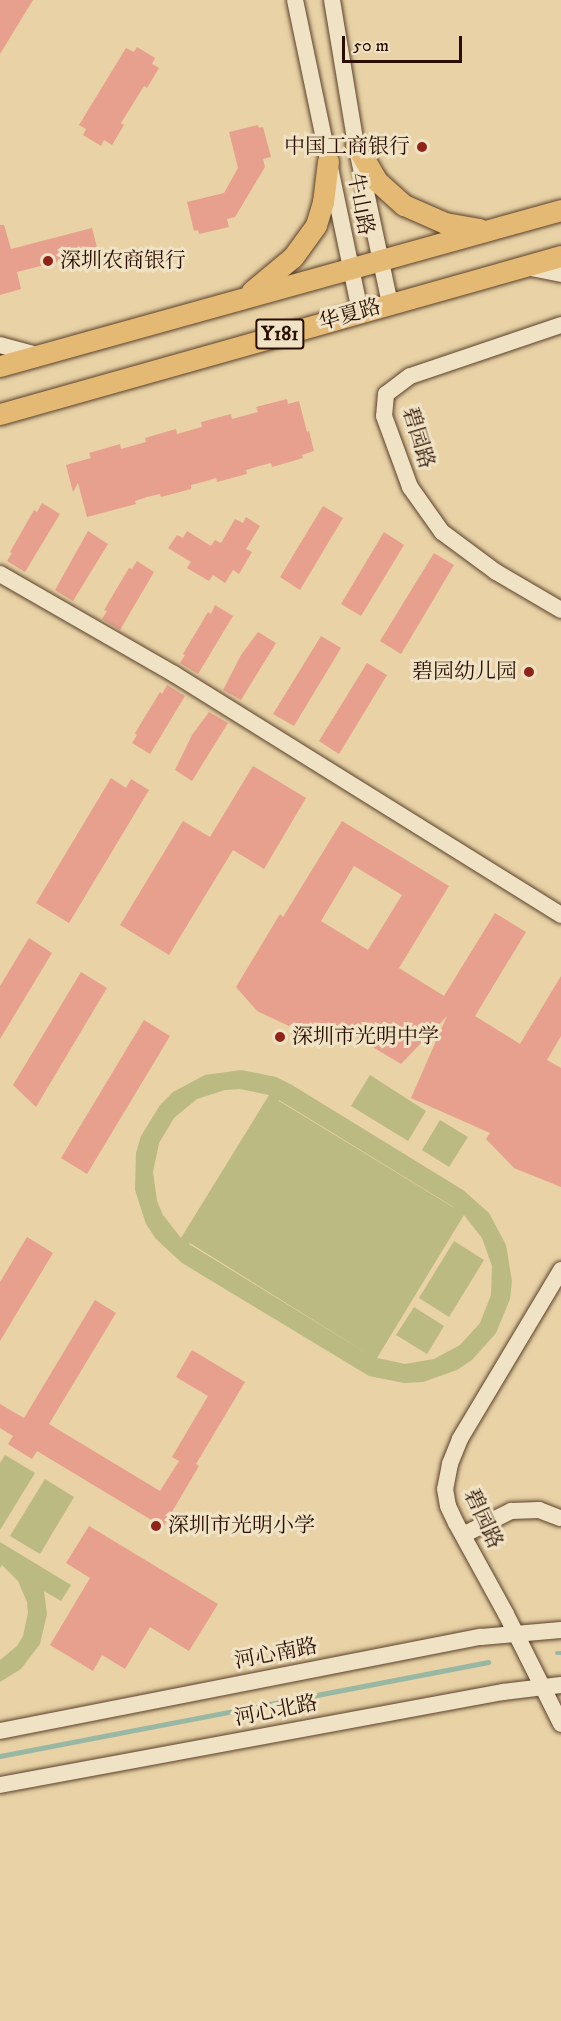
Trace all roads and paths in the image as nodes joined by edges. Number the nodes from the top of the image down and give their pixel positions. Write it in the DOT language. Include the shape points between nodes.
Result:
graph roads {
  1 [pos="295,0"];
  2 [pos="332,0"];
  3 [pos="356,145"];
  4 [pos="328,161"];
  5 [pos="561,210"];
  6 [pos="485,230"];
  7 [pos="561,256"];
  8 [pos="380,261"];
  9 [pos="522,266"];
  10 [pos="350,269"];
  11 [pos="561,274"];
  12 [pos="242,299"];
  13 [pos="390,303"];
  14 [pos="360,312"];
  15 [pos="561,325"];
  16 [pos="0,345"];
  17 [pos="39,355"];
  18 [pos="0,366"];
  19 [pos="0,414"];
  20 [pos="0,574"];
  21 [pos="561,610"];
  22 [pos="561,915"];
  23 [pos="561,1270"];
  24 [pos="561,1517"];
  25 [pos="561,1524"];
  26 [pos="463,1535"];
  27 [pos="561,1630"];
  28 [pos="516,1634"];
  29 [pos="561,1685"];
  30 [pos="543,1687"];
  31 [pos="561,1724"];
  32 [pos="0,1731"];
  33 [pos="0,1785"];
  1 -- 4 [label="street, 牛山路"];
  2 -- 3 [label="street, 牛山路"];
  3 -- 6 [label="main road" via="377,181 404,205 445,223"];
  3 -- 8 [label="street, 牛山路"];
  4 -- 10 [label="street, 牛山路"];
  4 -- 12 [label="main road" via="323,202 306,242 275,274"];
  5 -- 6 [label="main road, 华夏路 / Y181"];
  6 -- 8 [label="main road, 华夏路 / Y181"];
  7 -- 9 [label="main road, 华夏路 / Y181"];
  8 -- 10 [label="main road, 华夏路 / Y181"];
  8 -- 13 [label="street, 牛山路"];
  9 -- 11 [label="street"];
  9 -- 13 [label="main road, 华夏路 / Y181"];
  10 -- 12 [label="main road, 华夏路 / Y181"];
  10 -- 14 [label="street, 牛山路"];
  12 -- 17 [label="main road, 华夏路 / Y181"];
  13 -- 14 [label="main road, 华夏路 / Y181"];
  14 -- 19 [label="main road, 华夏路 / Y181"];
  15 -- 21 [label="street, 碧园路" via="410,376 386,394 384,416 410,487 442,532 496,572"];
  16 -- 17 [label="street"];
  17 -- 18 [label="main road, 华夏路 / Y181"];
  20 -- 22 [label="street" via="174,674"];
  23 -- 26 [label="street, 碧园路" via="460,1439 450,1464 445,1489 448,1506"];
  24 -- 25 [label="street"];
  24 -- 26 [label="street" via="539,1510 511,1510"];
  26 -- 28 [label="street, 碧园路"];
  27 -- 28 [label="street, 河心南路"];
  28 -- 30 [label="street, 碧园路"];
  28 -- 32 [label="street, 河心南路" via="481,1637"];
  29 -- 30 [label="street, 河心北路"];
  30 -- 31 [label="street, 碧园路"];
  30 -- 33 [label="street, 河心北路"];
}
